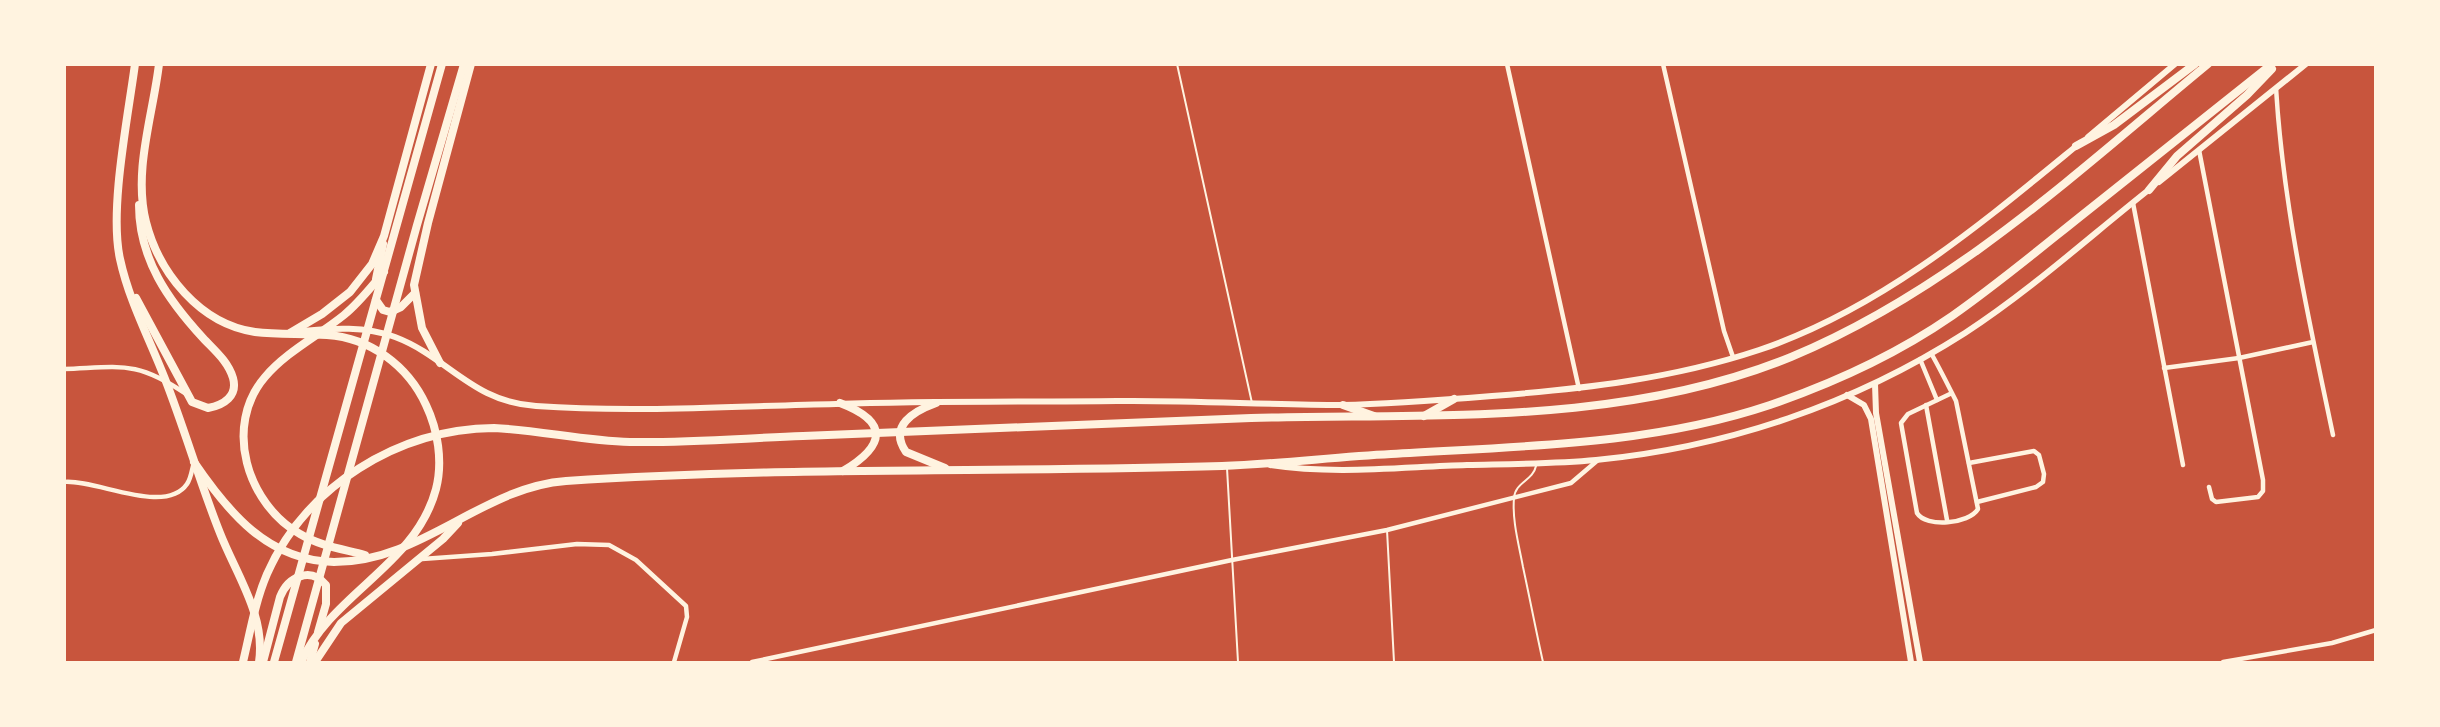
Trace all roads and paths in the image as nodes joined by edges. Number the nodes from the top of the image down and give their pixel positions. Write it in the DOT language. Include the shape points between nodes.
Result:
graph roads {
  1 [pos="135,64"];
  2 [pos="159,64"];
  3 [pos="431,64"];
  4 [pos="442,64"];
  5 [pos="464,64"];
  6 [pos="471,64"];
  7 [pos="1177,64"];
  8 [pos="1507,64"];
  9 [pos="1663,64"];
  10 [pos="2175,64"];
  11 [pos="2194,64"];
  12 [pos="2208,64"];
  13 [pos="2274,64"];
  14 [pos="2306,64"];
  15 [pos="2276,88"];
  16 [pos="2076,146"];
  17 [pos="2199,150"];
  18 [pos="143,173"];
  19 [pos="2149,190"];
  20 [pos="2133,203"];
  21 [pos="384,236"];
  22 [pos="386,269"];
  23 [pos="128,287"];
  24 [pos="414,293"];
  25 [pos="290,333"];
  26 [pos="2313,342"];
  27 [pos="1931,353"];
  28 [pos="1733,357"];
  29 [pos="2239,358"];
  30 [pos="1920,359"];
  31 [pos="440,363"];
  32 [pos="2164,368"];
  33 [pos="64,369"];
  34 [pos="166,381"];
  35 [pos="1875,384"];
  36 [pos="1579,389"];
  37 [pos="1952,393"];
  38 [pos="186,394"];
  39 [pos="1847,395"];
  40 [pos="1454,399"];
  41 [pos="1937,400"];
  42 [pos="840,403"];
  43 [pos="936,403"];
  44 [pos="1252,403"];
  45 [pos="1343,405"];
  46 [pos="1926,405"];
  47 [pos="1423,417"];
  48 [pos="1382,418"];
  49 [pos="2333,435"];
  50 [pos="1598,460"];
  51 [pos="194,462"];
  52 [pos="1258,463"];
  53 [pos="1536,463"];
  54 [pos="1970,463"];
  55 [pos="1226,465"];
  56 [pos="2183,465"];
  57 [pos="951,470"];
  58 [pos="841,472"];
  59 [pos="64,482"];
  60 [pos="2209,487"];
  61 [pos="1514,495"];
  62 [pos="1977,502"];
  63 [pos="464,518"];
  64 [pos="1947,520"];
  65 [pos="1387,530"];
  66 [pos="369,556"];
  67 [pos="419,559"];
  68 [pos="1232,560"];
  69 [pos="2376,630"];
  70 [pos="243,663"];
  71 [pos="259,663"];
  72 [pos="263,663"];
  73 [pos="274,663"];
  74 [pos="296,663"];
  75 [pos="301,663"];
  76 [pos="310,663"];
  77 [pos="315,663"];
  78 [pos="674,663"];
  79 [pos="752,663"];
  80 [pos="1238,663"];
  81 [pos="1394,663"];
  82 [pos="1543,663"];
  83 [pos="1911,663"];
  84 [pos="1920,663"];
  85 [pos="2223,663"];
  1 -- 23 [label="main road" via="117,224 120,259"];
  2 -- 18 [label="main road"];
  3 -- 21 [label="main road"];
  4 -- 22 [label="main road"];
  5 -- 74 [label="main road"];
  6 -- 24 [label="main road" via="416,268"];
  7 -- 44 [label="lane"];
  8 -- 36 [label="street"];
  9 -- 28 [label="street"];
  10 -- 16 [label="street"];
  11 -- 16 [label="main road" via="2114,125"];
  12 -- 47 [label="main road" via="1965,261 1898,304 1831,339 1738,376 1660,396 1590,407"];
  13 -- 19 [label="main road" via="2247,95 2177,156"];
  13 -- 52 [label="main road" via="1950,318 1873,362 1813,388 1733,416 1636,436"];
  14 -- 15 [label="street"];
  15 -- 17 [label="street"];
  15 -- 26 [label="street" via="2280,148"];
  16 -- 28 [label="street" via="1922,267 1836,316 1777,343"];
  17 -- 19 [label="street"];
  17 -- 29 [label="street"];
  18 -- 25 [label="main road" via="149,234 179,288 213,316 235,327"];
  18 -- 38 [label="main road" via="139,218 147,258 165,291 233,377 232,395 218,406 200,406"];
  19 -- 20 [label="street"];
  20 -- 27 [label="street" via="2018,296"];
  20 -- 32 [label="street"];
  21 -- 24 [label="main road" via="374,285 378,304 383,310 396,310"];
  21 -- 25 [label="main road" via="372,264 351,292"];
  22 -- 66 [label="main road" via="344,315 266,375 250,403 243,433 243,449 255,484 272,512 313,541"];
  22 -- 73 [label="main road"];
  23 -- 34 [label="main road"];
  23 -- 38 [label="main road" via="148,316"];
  24 -- 31 [label="main road" via="422,328"];
  25 -- 31 [label="street" via="333,328 364,330 401,340"];
  25 -- 75 [label="main road" via="330,335 372,348 398,365 427,407 438,447 436,488 424,518 406,546 334,616"];
  26 -- 29 [label="street"];
  26 -- 49 [label="street"];
  27 -- 30 [label="street"];
  27 -- 37 [label="street"];
  28 -- 36 [label="street"];
  29 -- 32 [label="street"];
  29 -- 60 [label="street" via="2263,491 2258,497 2216,502"];
  30 -- 35 [label="street"];
  30 -- 41 [label="street"];
  31 -- 42 [label="street" via="486,394 532,406"];
  32 -- 56 [label="street"];
  33 -- 34 [label="street" via="131,367"];
  34 -- 38 [label="street"];
  34 -- 51 [label="main road"];
  35 -- 39 [label="street"];
  35 -- 84 [label="street" via="1876,413"];
  36 -- 40 [label="street"];
  37 -- 41 [label="street"];
  37 -- 54 [label="street"];
  39 -- 50 [label="street" via="1730,438"];
  39 -- 83 [label="street" via="1864,405 1871,419"];
  40 -- 45 [label="street"];
  40 -- 47 [label="main road"];
  41 -- 46 [label="street"];
  42 -- 43 [label="street"];
  42 -- 58 [label="main road" via="868,417 876,437 865,457"];
  43 -- 44 [label="street"];
  43 -- 57 [label="main road" via="904,421 901,445 912,456"];
  44 -- 45 [label="street"];
  45 -- 48 [label="main road"];
  46 -- 64 [label="street"];
  46 -- 64 [label="street" via="1902,418 1908,464 1918,516 1928,521"];
  47 -- 48 [label="main road"];
  48 -- 70 [label="main road" via="1140,422 631,442 503,429 472,429 427,437 385,454 345,478 294,527 259,596"];
  50 -- 53 [label="street"];
  50 -- 61 [label="street" via="1571,483"];
  51 -- 59 [label="street" via="187,484 160,498"];
  51 -- 66 [label="main road" via="229,512 283,551 331,562"];
  51 -- 71 [label="main road" via="250,601 259,634"];
  52 -- 53 [label="street" via="1322,471"];
  52 -- 55 [label="main road"];
  53 -- 61 [label="lane" via="1534,475 1520,484"];
  54 -- 62 [label="street"];
  54 -- 62 [label="street" via="2034,451 2039,454 2044,474 2043,482 2036,487"];
  55 -- 57 [label="main road"];
  55 -- 68 [label="lane"];
  57 -- 58 [label="main road"];
  58 -- 63 [label="main road" via="558,482 511,493"];
  61 -- 65 [label="street"];
  61 -- 82 [label="lane" via="1517,537"];
  62 -- 64 [label="street" via="1978,509 1971,516"];
  63 -- 66 [label="main road" via="407,547"];
  63 -- 67 [label="main road"];
  65 -- 68 [label="street"];
  65 -- 81 [label="lane"];
  67 -- 77 [label="main road" via="341,623"];
  67 -- 78 [label="street" via="577,544 609,545 636,560 686,606 687,617"];
  68 -- 79 [label="street"];
  68 -- 80 [label="lane"];
  69 -- 85 [label="street" via="2332,643"];
  72 -- 76 [label="main road" via="284,587 295,577 309,575 322,579 328,592"];
}
